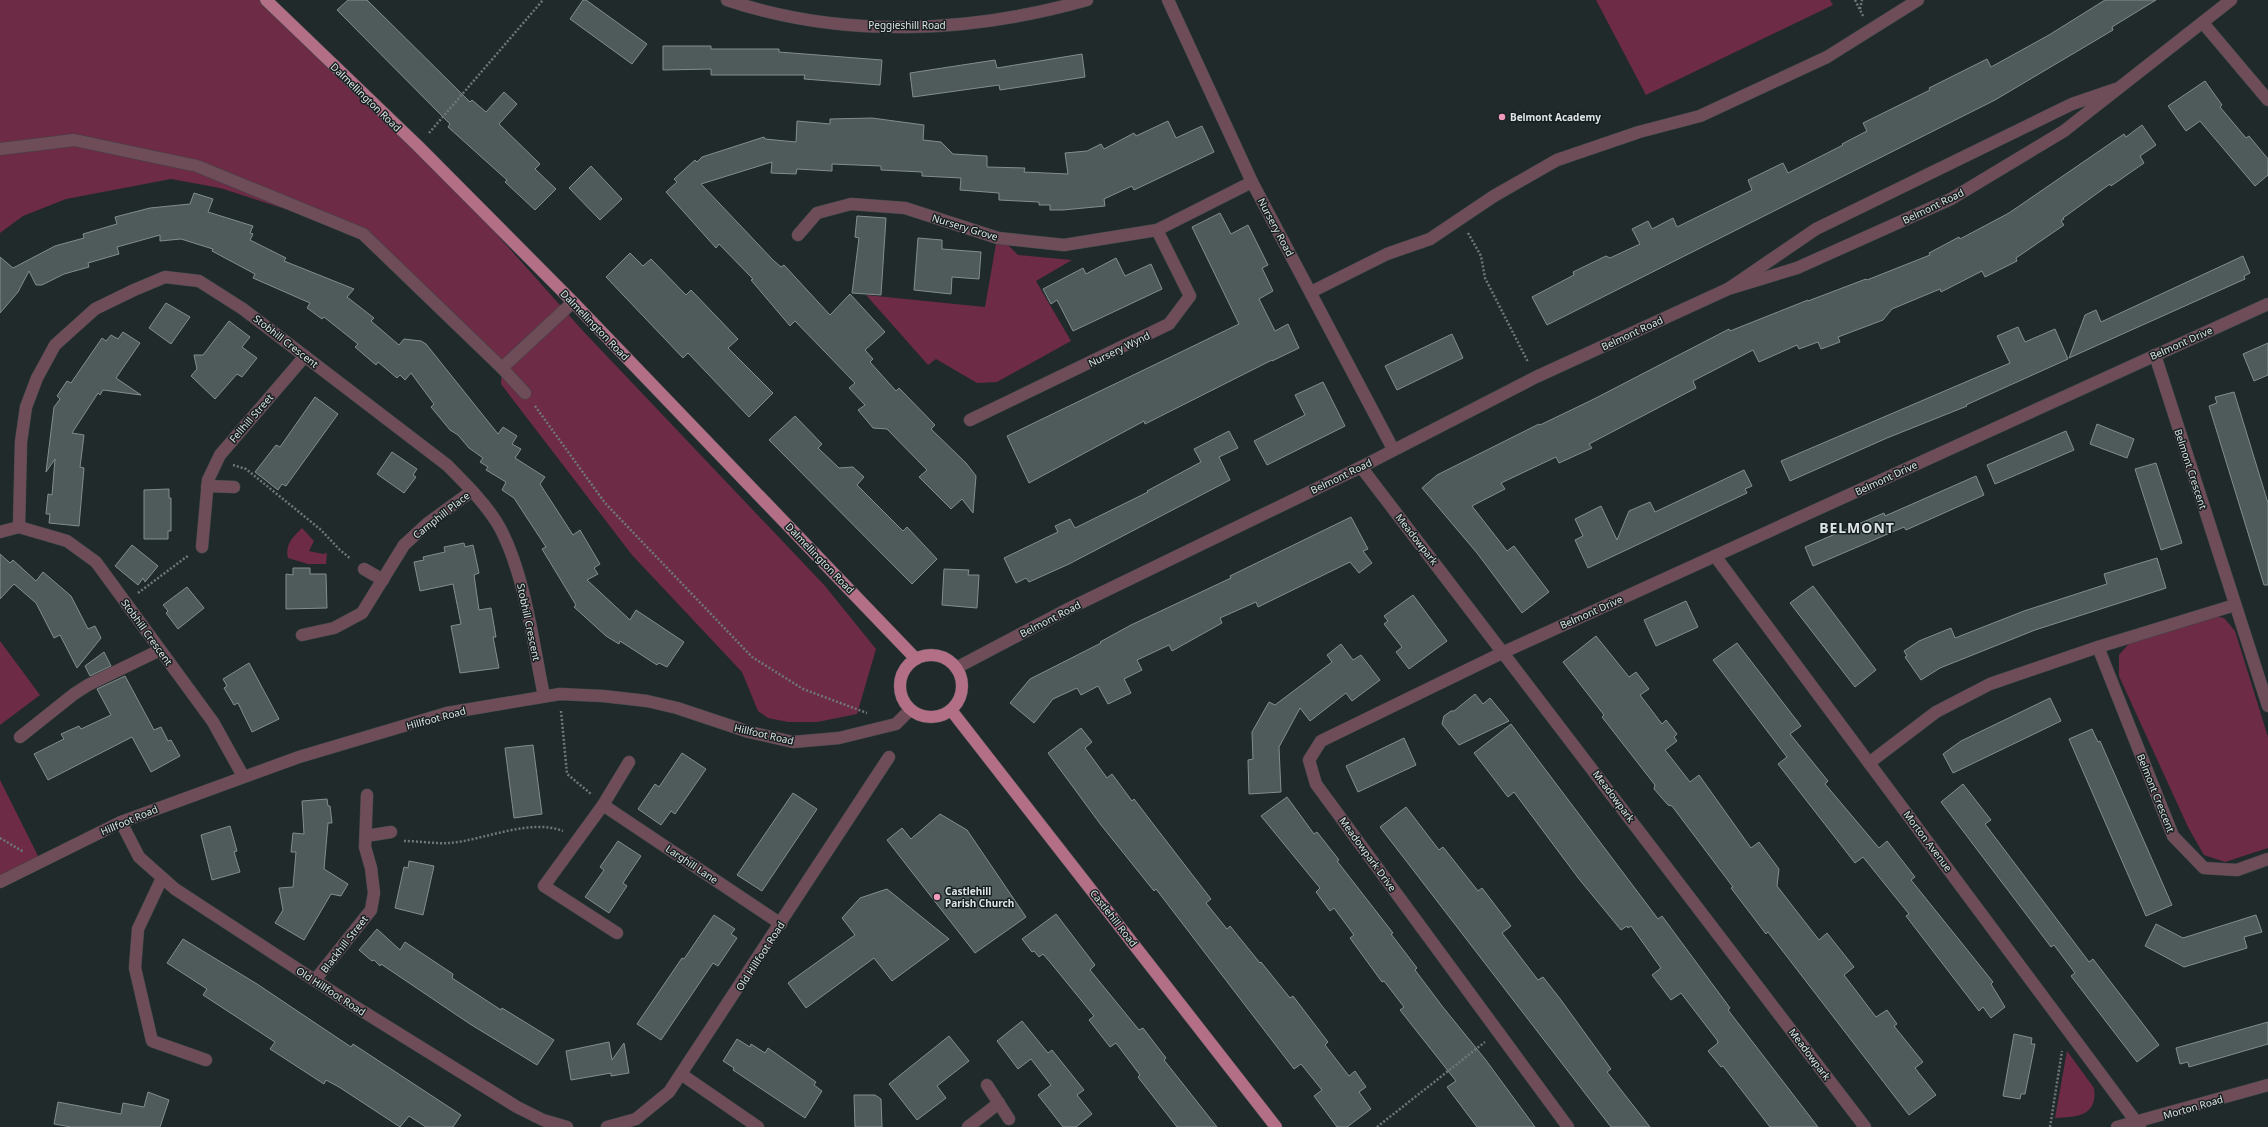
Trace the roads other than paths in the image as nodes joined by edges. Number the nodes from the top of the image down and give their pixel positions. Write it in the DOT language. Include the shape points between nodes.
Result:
graph roads {
  1 [pos="266,0"];
  2 [pos="727,0"];
  3 [pos="1087,0"];
  4 [pos="1168,0"];
  5 [pos="1918,0"];
  6 [pos="2231,0"];
  7 [pos="2203,22"];
  8 [pos="2119,88"];
  9 [pos="2268,100"];
  10 [pos="0,149"];
  11 [pos="1252,182"];
  12 [pos="1157,230"];
  13 [pos="798,235"];
  14 [pos="1728,289"];
  15 [pos="1311,292"];
  16 [pos="573,302"];
  17 [pos="2268,304"];
  18 [pos="2155,355"];
  19 [pos="305,356"];
  20 [pos="502,368"];
  21 [pos="525,393"];
  22 [pos="970,420"];
  23 [pos="1393,449"];
  24 [pos="1361,467"];
  25 [pos="207,486"];
  26 [pos="234,487"];
  27 [pos="472,491"];
  28 [pos="19,527"];
  29 [pos="0,532"];
  30 [pos="202,547"];
  31 [pos="1715,556"];
  32 [pos="364,569"];
  33 [pos="383,580"];
  34 [pos="2235,605"];
  35 [pos="302,635"];
  36 [pos="2098,647"];
  37 [pos="160,650"];
  38 [pos="1504,652"];
  39 [pos="916,659"];
  40 [pos="956,668"];
  41 [pos="544,696"];
  42 [pos="2268,706"];
  43 [pos="910,710"];
  44 [pos="950,710"];
  45 [pos="20,737"];
  46 [pos="889,758"];
  47 [pos="629,762"];
  48 [pos="1869,763"];
  49 [pos="243,776"];
  50 [pos="367,795"];
  51 [pos="603,805"];
  52 [pos="121,822"];
  53 [pos="392,832"];
  54 [pos="366,836"];
  55 [pos="2268,859"];
  56 [pos="162,878"];
  57 [pos="0,882"];
  58 [pos="781,924"];
  59 [pos="617,933"];
  60 [pos="315,980"];
  61 [pos="206,1060"];
  62 [pos="681,1074"];
  63 [pos="987,1085"];
  64 [pos="2268,1085"];
  65 [pos="999,1104"];
  66 [pos="1009,1119"];
  67 [pos="2139,1125"];
  68 [pos="567,1127"];
  69 [pos="607,1127"];
  70 [pos="758,1127"];
  71 [pos="968,1127"];
  72 [pos="1276,1127"];
  73 [pos="1568,1127"];
  74 [pos="1865,1127"];
  75 [pos="2117,1127"];
  1 -- 16 [label="main road, Dalmellington Road" via="418,146"];
  2 -- 3 [label="street, Peggieshill Road" via="810,20 928,27 1013,18"];
  4 -- 11 [label="street, Nursery Road"];
  5 -- 15 [label="street" via="1827,57 1700,116 1639,132 1557,160 1430,239 1387,254"];
  6 -- 7 [label="street, Belmont Road"];
  7 -- 8 [label="street, Belmont Road"];
  7 -- 9 [label="street"];
  8 -- 14 [label="street, Belmont Road" via="2072,104 1816,229"];
  8 -- 14 [label="street, Belmont Road" via="2064,131 1952,199 1797,268"];
  10 -- 20 [label="street" via="74,140 197,166 363,234"];
  11 -- 12 [label="street, Nursery Grove"];
  11 -- 15 [label="street, Nursery Road"];
  12 -- 13 [label="street, Nursery Grove" via="1064,245 998,238 906,208 851,204 817,213"];
  12 -- 22 [label="street, Nursery Wynd" via="1190,296 1169,324"];
  14 -- 23 [label="street, Belmont Road" via="1536,377"];
  15 -- 23 [label="street, Nursery Road"];
  16 -- 20 [label="street"];
  16 -- 39 [label="main road, Dalmellington Road"];
  17 -- 18 [label="street, Belmont Drive"];
  18 -- 31 [label="street, Belmont Drive"];
  18 -- 34 [label="street, Belmont Crescent"];
  19 -- 25 [label="street, Fellhill Street" via="220,455"];
  19 -- 27 [label="street, Stobhill Crescent" via="447,465"];
  19 -- 28 [label="street, Stobhill Crescent" via="244,309 199,281 166,277 95,309 55,345 37,378 26,407 21,442"];
  20 -- 21 [label="street"];
  23 -- 24 [label="street, Belmont Road"];
  24 -- 38 [label="street, Meadowpark"];
  24 -- 40 [label="street, Belmont Road" via="1068,610"];
  25 -- 26 [label="street"];
  25 -- 30 [label="street, Fellhill Street"];
  27 -- 33 [label="street, Camphill Place" via="428,523 404,545"];
  27 -- 41 [label="street, Stobhill Crescent" via="500,528 521,584"];
  28 -- 29 [label="street"];
  28 -- 37 [label="street, Stobhill Crescent" via="67,541 96,562"];
  31 -- 38 [label="street, Belmont Drive"];
  31 -- 48 [label="street, Morton Avenue"];
  32 -- 33 [label="street"];
  33 -- 35 [label="street, Camphill Place" via="362,613 334,628"];
  34 -- 36 [label="street"];
  34 -- 42 [label="street, Belmont Crescent"];
  36 -- 48 [label="street" via="1990,684 1936,712"];
  36 -- 55 [label="street, Belmont Crescent" via="2173,836 2204,868 2238,870"];
  37 -- 45 [label="street" via="88,685"];
  37 -- 49 [label="street, Stobhill Crescent" via="213,722"];
  38 -- 73 [label="street, Meadowpark Drive" via="1321,741 1309,760 1316,784"];
  38 -- 74 [label="street, Meadowpark"];
  39 -- 40 [label="main road" via="933,655 950,661"];
  39 -- 43 [label="main road" via="905,669 900,683 902,698"];
  40 -- 44 [label="main road" via="962,682 962,690 956,704"];
  41 -- 43 [label="street, Hillfoot Road" via="603,696 648,701 749,732 793,742 839,738 896,724"];
  41 -- 49 [label="street, Hillfoot Road" via="447,713"];
  43 -- 44 [label="main road" via="926,717 943,715"];
  44 -- 72 [label="main road, Castlehill Road"];
  46 -- 58 [label="street, Old Hillfoot Road"];
  47 -- 51 [label="street"];
  48 -- 67 [label="street, Morton Avenue"];
  49 -- 52 [label="street, Hillfoot Road"];
  50 -- 54 [label="street, Blackhill Street"];
  51 -- 58 [label="street, Larghill Lane"];
  51 -- 59 [label="street" via="544,886"];
  52 -- 56 [label="street, Old Hillfoot Road" via="139,857"];
  52 -- 57 [label="street, Hillfoot Road"];
  53 -- 54 [label="street"];
  54 -- 60 [label="street, Blackhill Street" via="365,847 374,894 370,910"];
  56 -- 60 [label="street, Old Hillfoot Road" via="175,890"];
  56 -- 61 [label="street" via="138,929 135,968 152,1041"];
  58 -- 62 [label="street, Old Hillfoot Road"];
  60 -- 68 [label="street, Old Hillfoot Road" via="517,1107 542,1120"];
  62 -- 69 [label="street, Old Hillfoot Road" via="669,1092 636,1119"];
  62 -- 70 [label="street"];
  63 -- 65 [label="street"];
  64 -- 67 [label="street, Morton Road"];
  65 -- 66 [label="street"];
  65 -- 71 [label="street"];
  67 -- 75 [label="street, Morton Road"];
}
